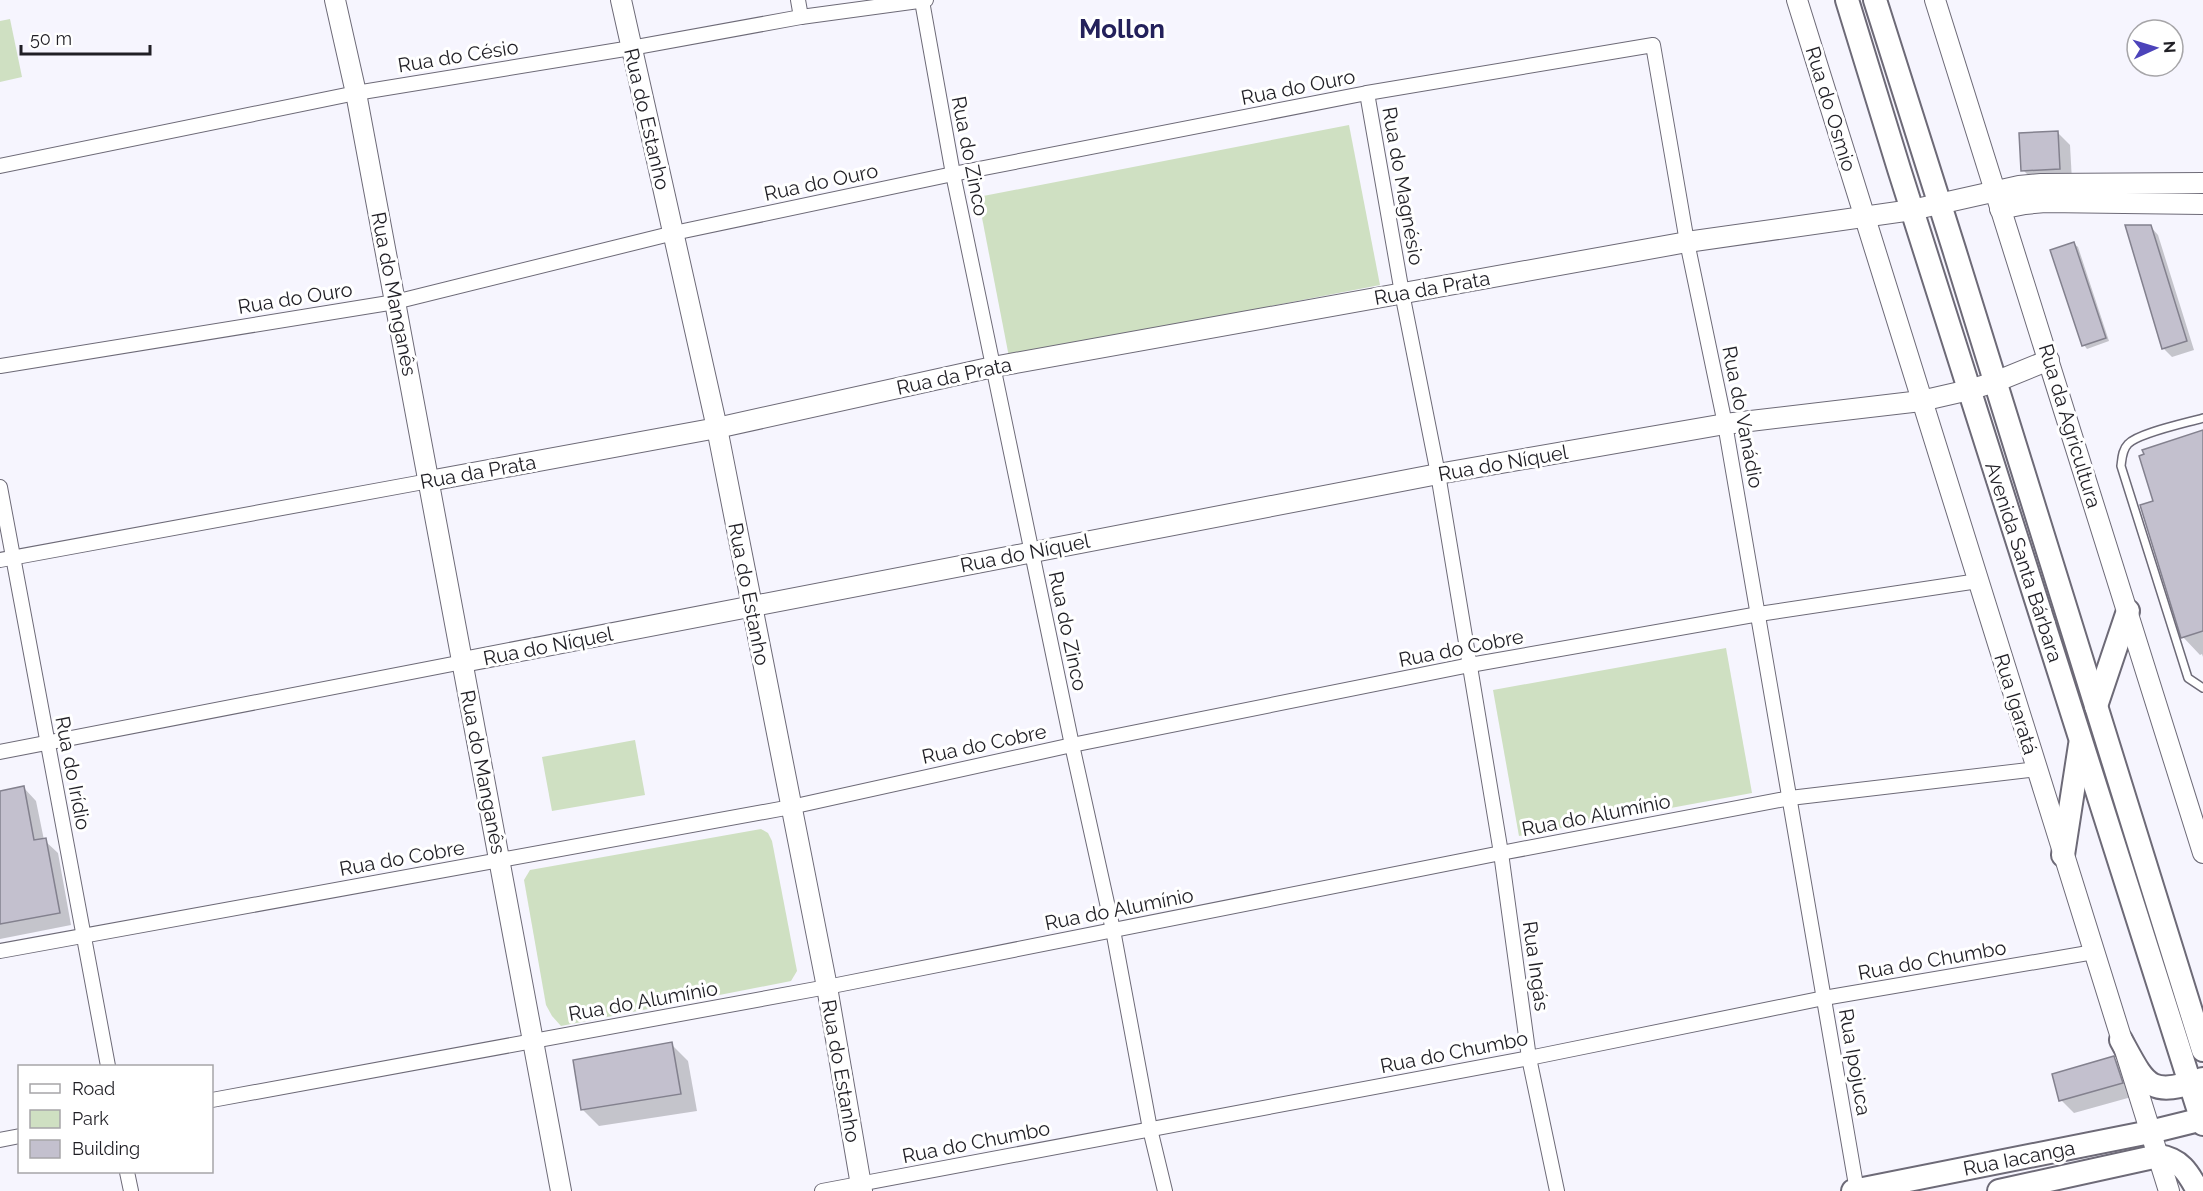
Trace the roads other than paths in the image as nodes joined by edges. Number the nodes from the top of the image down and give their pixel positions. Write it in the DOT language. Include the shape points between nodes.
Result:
graph roads {
  1 [pos="335,0"];
  2 [pos="621,0"];
  3 [pos="798,0"];
  4 [pos="924,0"];
  5 [pos="1797,0"];
  6 [pos="1847,0"];
  7 [pos="1875,0"];
  8 [pos="1935,0"];
  9 [pos="801,17"];
  10 [pos="1653,45"];
  11 [pos="630,48"];
  12 [pos="356,93"];
  13 [pos="1367,93"];
  14 [pos="0,166"];
  15 [pos="953,174"];
  16 [pos="2203,183"];
  17 [pos="1997,200"];
  18 [pos="2203,204"];
  19 [pos="1940,205"];
  20 [pos="1912,210"];
  21 [pos="1864,217"];
  22 [pos="674,233"];
  23 [pos="1687,242"];
  24 [pos="1402,293"];
  25 [pos="395,302"];
  26 [pos="2049,360"];
  27 [pos="0,366"];
  28 [pos="993,367"];
  29 [pos="1995,382"];
  30 [pos="1970,390"];
  31 [pos="1921,401"];
  32 [pos="2203,418"];
  33 [pos="1725,424"];
  34 [pos="717,428"];
  35 [pos="1438,474"];
  36 [pos="429,481"];
  37 [pos="0,488"];
  38 [pos="1032,552"];
  39 [pos="6,559"];
  40 [pos="1978,581"];
  41 [pos="752,606"];
  42 [pos="2128,611"];
  43 [pos="1759,614"];
  44 [pos="463,662"];
  45 [pos="1470,665"];
  46 [pos="2203,688"];
  47 [pos="2096,706"];
  48 [pos="2081,740"];
  49 [pos="47,743"];
  50 [pos="1072,745"];
  51 [pos="0,752"];
  52 [pos="2037,769"];
  53 [pos="1790,798"];
  54 [pos="791,807"];
  55 [pos="1501,853"];
  56 [pos="2203,853"];
  57 [pos="2063,855"];
  58 [pos="500,860"];
  59 [pos="1113,930"];
  60 [pos="84,937"];
  61 [pos="0,951"];
  62 [pos="2094,952"];
  63 [pos="827,987"];
  64 [pos="1824,998"];
  65 [pos="2121,1040"];
  66 [pos="533,1041"];
  67 [pos="2203,1050"];
  68 [pos="1529,1058"];
  69 [pos="108,1065"];
  70 [pos="213,1100"];
  71 [pos="2198,1107"];
  72 [pos="1150,1129"];
  73 [pos="2150,1132"];
  74 [pos="18,1136"];
  75 [pos="0,1140"];
  76 [pos="2158,1156"];
  77 [pos="127,1173"];
  78 [pos="861,1188"];
  79 [pos="131,1191"];
  80 [pos="561,1191"];
  81 [pos="822,1191"];
  82 [pos="1165,1191"];
  83 [pos="1557,1191"];
  84 [pos="1856,1191"];
  85 [pos="1999,1191"];
  86 [pos="2169,1191"];
  87 [pos="2198,1191"];
  1 -- 12 [label="street, Rua do Manganês"];
  2 -- 11 [label="street, Rua do Estanho"];
  3 -- 9 [label="street"];
  4 -- 9 [label="street, Rua do Césio"];
  4 -- 15 [label="street, Rua do Zinco"];
  5 -- 21 [label="street, Rua do Osmio"];
  6 -- 20 [label="main road, Avenida Santa Bárbara"];
  7 -- 19 [label="main road, Avenida Santa Bárbara"];
  8 -- 17 [label="street, Rua da Agricultura"];
  9 -- 11 [label="street, Rua do Césio"];
  10 -- 13 [label="street, Rua do Ouro"];
  10 -- 23 [label="street, Rua do Vanádio"];
  11 -- 12 [label="street, Rua do Césio"];
  11 -- 22 [label="street, Rua do Estanho"];
  12 -- 14 [label="street, Rua do Césio"];
  12 -- 25 [label="street, Rua do Manganês"];
  13 -- 15 [label="street, Rua do Ouro"];
  13 -- 24 [label="street, Rua do Magnésio"];
  15 -- 22 [label="street, Rua do Ouro"];
  15 -- 28 [label="street, Rua do Zinco"];
  16 -- 17 [label="street" via="2041,184"];
  17 -- 18 [label="street" via="2025,204"];
  17 -- 19 [label="street, Rua da Prata"];
  17 -- 26 [label="street, Rua da Agricultura"];
  19 -- 20 [label="street, Rua da Prata"];
  19 -- 29 [label="main road, Avenida Santa Bárbara"];
  20 -- 21 [label="street, Rua da Prata"];
  20 -- 30 [label="main road, Avenida Santa Bárbara"];
  21 -- 23 [label="street, Rua da Prata"];
  21 -- 31 [label="street, Rua Igaratá"];
  22 -- 25 [label="street, Rua do Ouro"];
  22 -- 34 [label="street, Rua do Estanho"];
  23 -- 24 [label="street, Rua da Prata"];
  23 -- 33 [label="street, Rua do Vanádio"];
  24 -- 28 [label="street, Rua da Prata"];
  24 -- 35 [label="street, Rua do Magnésio"];
  25 -- 27 [label="street, Rua do Ouro"];
  25 -- 36 [label="street, Rua do Manganês"];
  26 -- 29 [label="street, Rua do Níquel"];
  26 -- 42 [label="street, Rua da Agricultura"];
  28 -- 34 [label="street, Rua da Prata"];
  28 -- 38 [label="street, Rua do Zinco"];
  29 -- 30 [label="street, Rua do Níquel"];
  29 -- 47 [label="main road, Avenida Santa Bárbara"];
  30 -- 31 [label="street, Rua do Níquel"];
  30 -- 48 [label="main road, Avenida Santa Bárbara"];
  31 -- 33 [label="street, Rua do Níquel"];
  31 -- 40 [label="street, Rua Igaratá"];
  32 -- 46 [label="lane" via="2136,438 2122,454 2121,466 2188,678"];
  33 -- 35 [label="street, Rua do Níquel"];
  33 -- 43 [label="street, Rua do Vanádio"];
  34 -- 36 [label="street, Rua da Prata"];
  34 -- 41 [label="street, Rua do Estanho"];
  35 -- 38 [label="street, Rua do Níquel"];
  35 -- 45 [label="street, Rua do Magnésio"];
  36 -- 39 [label="street, Rua da Prata"];
  36 -- 44 [label="street, Rua do Manganês"];
  37 -- 39 [label="street, Rua do Irídio"];
  38 -- 41 [label="street, Rua do Níquel"];
  38 -- 50 [label="street, Rua do Zinco"];
  39 -- 49 [label="street, Rua do Irídio"];
  40 -- 43 [label="street, Rua do Cobre"];
  40 -- 52 [label="street, Rua Igaratá"];
  41 -- 44 [label="street, Rua do Níquel"];
  41 -- 54 [label="street, Rua do Estanho"];
  42 -- 47 [label="main road"];
  42 -- 56 [label="street, Rua da Agricultura"];
  43 -- 45 [label="street, Rua do Cobre"];
  43 -- 53 [label="street, Rua do Vanádio"];
  44 -- 49 [label="street, Rua do Níquel"];
  44 -- 58 [label="street, Rua do Manganês"];
  45 -- 50 [label="street, Rua do Cobre"];
  45 -- 55 [label="street, Rua do Magnésio"];
  47 -- 67 [label="main road, Avenida Santa Bárbara"];
  48 -- 57 [label="main road"];
  48 -- 71 [label="main road, Avenida Santa Bárbara"];
  49 -- 51 [label="street, Rua do Níquel"];
  49 -- 60 [label="street, Rua do Irídio"];
  50 -- 54 [label="street, Rua do Cobre"];
  50 -- 59 [label="street, Rua do Zinco"];
  52 -- 53 [label="street, Rua do Alumínio"];
  52 -- 57 [label="street, Rua Igaratá"];
  53 -- 55 [label="street, Rua do Alumínio"];
  53 -- 64 [label="street, Rua Ipojuca"];
  54 -- 58 [label="street, Rua do Cobre"];
  54 -- 63 [label="street, Rua do Estanho"];
  55 -- 59 [label="street, Rua do Alumínio"];
  55 -- 68 [label="street, Rua Ingás"];
  57 -- 62 [label="street, Rua Igaratá"];
  58 -- 60 [label="street, Rua do Cobre"];
  58 -- 66 [label="street, Rua do Manganês"];
  59 -- 63 [label="street, Rua do Alumínio"];
  59 -- 72 [label="street, Rua do Zinco"];
  60 -- 61 [label="street, Rua do Cobre"];
  60 -- 69 [label="street, Rua do Irídio"];
  62 -- 64 [label="street, Rua do Chumbo"];
  62 -- 65 [label="street, Rua Igaratá"];
  63 -- 66 [label="street, Rua do Alumínio"];
  63 -- 78 [label="street, Rua do Estanho"];
  64 -- 68 [label="street, Rua do Chumbo"];
  64 -- 84 [label="street, Rua Ipojuca"];
  65 -- 71 [label="main road" via="2141,1075 2154,1087 2170,1089"];
  65 -- 73 [label="street, Rua Igaratá"];
  66 -- 70 [label="street, Rua do Alumínio"];
  66 -- 80 [label="street, Rua do Manganês"];
  68 -- 72 [label="street, Rua do Chumbo"];
  68 -- 83 [label="street, Rua Ingás"];
  71 -- 73 [label="main road, Rua Iacanga"];
  71 -- 76 [label="main road"];
  72 -- 78 [label="street, Rua do Chumbo"];
  72 -- 82 [label="street, Rua do Zinco"];
  73 -- 76 [label="street, Rua Igaratá"];
  73 -- 84 [label="main road, Rua Iacanga"];
  74 -- 75 [label="street"];
  76 -- 85 [label="main road, Rua Iacanga"];
  76 -- 86 [label="street, Rua Igaratá"];
  76 -- 87 [label="main road" via="2177,1162"];
  77 -- 79 [label="street"];
  78 -- 81 [label="street, Rua do Chumbo"];
}
